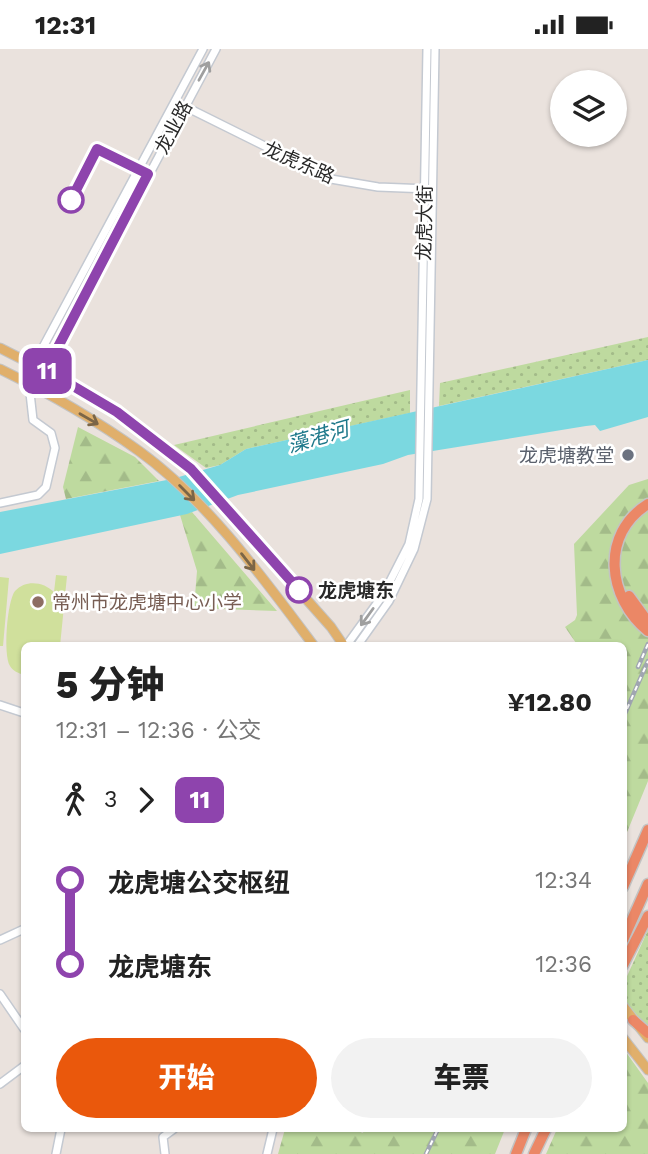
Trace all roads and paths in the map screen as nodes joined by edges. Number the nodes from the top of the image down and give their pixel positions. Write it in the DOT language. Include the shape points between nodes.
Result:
graph roads {
  1 [pos="203,49"];
  2 [pos="216,49"];
  3 [pos="427,49"];
  4 [pos="435,49"];
  5 [pos="175,101"];
  6 [pos="183,106"];
  7 [pos="429,189"];
  8 [pos="0,348"];
  9 [pos="33,364"];
  10 [pos="0,369"];
  11 [pos="46,370"];
  12 [pos="31,385"];
  13 [pos="425,462"];
  14 [pos="0,503"];
  15 [pos="648,504"];
  16 [pos="648,513"];
  17 [pos="648,622"];
  18 [pos="648,631"];
  19 [pos="311,642"];
  20 [pos="342,642"];
  21 [pos="348,642"];
  22 [pos="360,642"];
  23 [pos="0,705"];
  24 [pos="21,712"];
  25 [pos="648,827"];
  26 [pos="627,878"];
  27 [pos="648,884"];
  28 [pos="648,916"];
  29 [pos="21,930"];
  30 [pos="627,931"];
  31 [pos="0,940"];
  32 [pos="627,957"];
  33 [pos="0,994"];
  34 [pos="627,1011"];
  35 [pos="634,1020"];
  36 [pos="21,1025"];
  37 [pos="648,1036"];
  38 [pos="627,1043"];
  39 [pos="21,1068"];
  40 [pos="648,1070"];
  41 [pos="0,1084"];
  42 [pos="60,1132"];
  43 [pos="272,1132"];
  44 [pos="525,1132"];
  45 [pos="543,1132"];
  46 [pos="162,1133"];
  47 [pos="56,1154"];
  48 [pos="165,1154"];
  49 [pos="267,1154"];
  50 [pos="516,1154"];
  51 [pos="533,1154"];
  1 -- 5 [label="street, 龙业路"];
  6 -- 2 [label="street, 龙业路, one-way"];
  3 -- 7 [label="street, 龙虎大街"];
  4 -- 7 [label="street, 龙虎大街"];
  5 -- 6 [label="street, 龙虎东路"];
  5 -- 9 [label="street, 龙业路"];
  6 -- 7 [label="street, 龙虎东路" via="331,179"];
  6 -- 11 [label="street, 龙业路"];
  7 -- 13 [label="street, 龙虎大街"];
  8 -- 9 [label="main road"];
  9 -- 11 [label="main road"];
  9 -- 12 [label="street, 龙业路" via="28,375"];
  10 -- 12 [label="main road"];
  11 -- 12 [label="street, 龙业路" via="39,382"];
  11 -- 20 [label="main road" via="117,412 191,469"];
  12 -- 14 [label="street" via="33,420 51,433 55,448 46,487 38,495"];
  12 -- 19 [label="main road, one-way" via="139,451 169,476 241,552"];
  13 -- 21 [label="street, one-way" via="409,544 383,595"];
  13 -- 22 [label="street" via="427,499 414,549 389,601"];
  15 -- 18 [label="highway" via="622,530 614,565 626,605"];
  16 -- 17 [label="highway" via="626,538 620,566 627,594"];
  23 -- 24 [label="street"];
  25 -- 26 [label="highway"];
  27 -- 30 [label="highway"];
  28 -- 32 [label="highway"];
  29 -- 31 [label="street"];
  33 -- 36 [label="street"];
  34 -- 35 [label="main road"];
  35 -- 37 [label="highway"];
  38 -- 40 [label="main road"];
  39 -- 41 [label="street"];
  42 -- 47 [label="street"];
  43 -- 49 [label="street"];
  44 -- 50 [label="highway"];
  45 -- 51 [label="highway"];
  46 -- 48 [label="street"];
}
